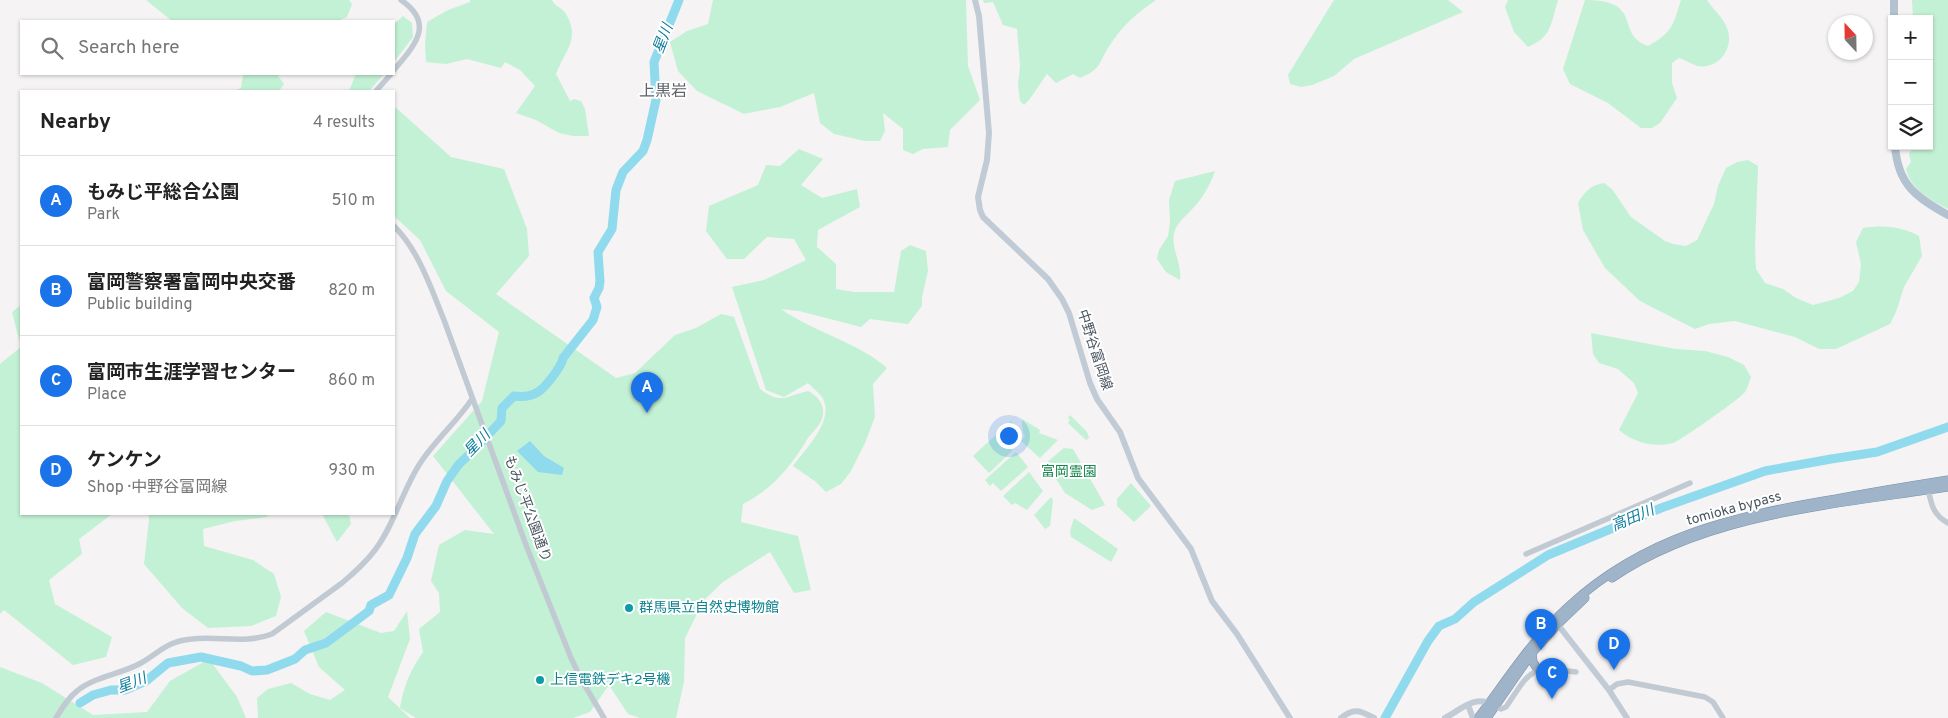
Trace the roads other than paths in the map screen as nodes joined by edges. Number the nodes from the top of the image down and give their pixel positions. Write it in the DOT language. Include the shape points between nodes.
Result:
graph roads {
  1 [pos="401,0"];
  2 [pos="975,0"];
  3 [pos="1894,0"];
  4 [pos="1894,15"];
  5 [pos="395,69"];
  6 [pos="390,75"];
  7 [pos="377,90"];
  8 [pos="1895,150"];
  9 [pos="1948,215"];
  10 [pos="395,227"];
  11 [pos="472,399"];
  12 [pos="1948,480"];
  13 [pos="1690,483"];
  14 [pos="1928,487"];
  15 [pos="1948,487"];
  16 [pos="395,513"];
  17 [pos="394,515"];
  18 [pos="1948,523"];
  19 [pos="1526,554"];
  20 [pos="1556,622"];
  21 [pos="1532,654"];
  22 [pos="1538,670"];
  23 [pos="1576,672"];
  24 [pos="1609,690"];
  25 [pos="1468,705"];
  26 [pos="1492,705"];
  27 [pos="56,718"];
  28 [pos="604,718"];
  29 [pos="1290,718"];
  30 [pos="1341,718"];
  31 [pos="1374,718"];
  32 [pos="1445,718"];
  33 [pos="1473,718"];
  34 [pos="1478,718"];
  35 [pos="1487,718"];
  36 [pos="1627,718"];
  37 [pos="1723,718"];
  1 -- 5 [label="street" via="418,15 420,24 415,41"];
  2 -- 29 [label="main road, 中野谷富岡線" via="989,138 978,197 983,217 1053,285 1062,298 1090,384 1120,432 1138,478 1191,549 1212,601"];
  3 -- 4 [label="main road"];
  6 -- 7 [label="street"];
  8 -- 9 [label="main road" via="1907,186 1918,197"];
  10 -- 11 [label="street, もみじ平公園通り" via="412,251 432,290"];
  11 -- 16 [label="street" via="419,464"];
  11 -- 28 [label="street, もみじ平公園通り" via="571,658"];
  12 -- 14 [label="highway, tomioka bypass"];
  13 -- 19 [label="street"];
  14 -- 15 [label="highway, tomioka bypass"];
  14 -- 18 [label="street" via="1934,512"];
  14 -- 20 [label="highway, tomioka bypass" via="1770,511 1683,535 1616,569 1584,593"];
  17 -- 27 [label="street" via="375,550 352,574 272,634 238,640 206,638 174,642 140,664 77,690"];
  20 -- 21 [label="highway, tomioka bypass"];
  20 -- 24 [label="main road"];
  20 -- 26 [label="highway, tomioka bypass" via="1528,650"];
  21 -- 22 [label="highway"];
  21 -- 26 [label="highway, tomioka bypass"];
  22 -- 23 [label="street"];
  22 -- 26 [label="street" via="1529,675 1506,707"];
  24 -- 36 [label="main road"];
  24 -- 37 [label="street" via="1628,682 1698,695 1710,700"];
  25 -- 26 [label="main road" via="1481,700"];
  25 -- 32 [label="main road"];
  25 -- 33 [label="main road"];
  26 -- 34 [label="highway, tomioka bypass"];
  26 -- 35 [label="highway, tomioka bypass"];
  30 -- 31 [label="main road" via="1351,710"];
}
